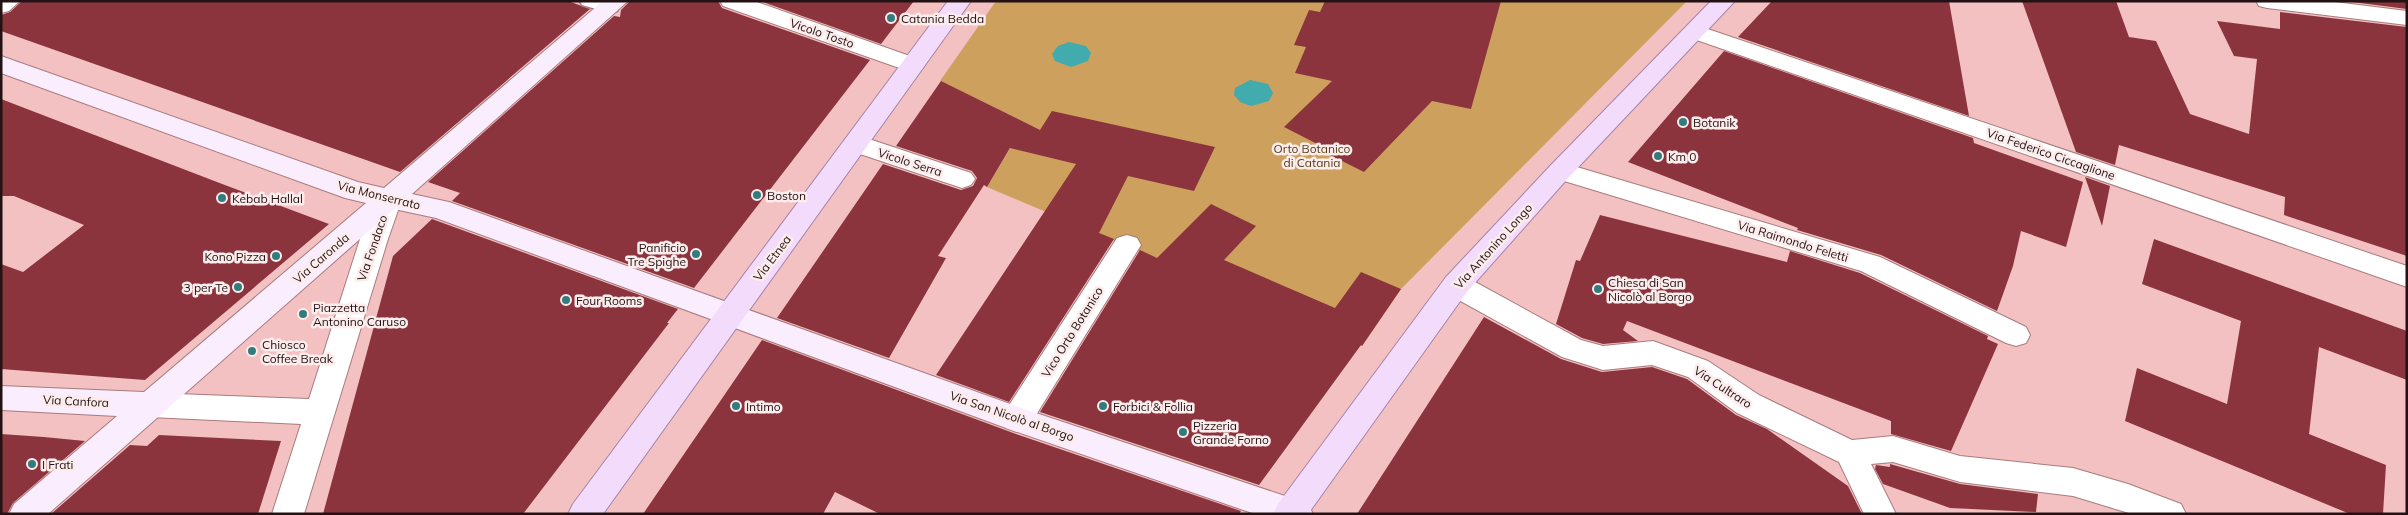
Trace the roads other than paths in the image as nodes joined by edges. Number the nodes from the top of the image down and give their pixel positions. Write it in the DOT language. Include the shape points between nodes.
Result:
graph roads {
  1 [pos="9,1"];
  2 [pos="731,1"];
  3 [pos="960,1"];
  4 [pos="1724,1"];
  5 [pos="2267,1"];
  6 [pos="605,3"];
  7 [pos="1,6"];
  8 [pos="2407,18"];
  9 [pos="1696,32"];
  10 [pos="1,64"];
  11 [pos="913,65"];
  12 [pos="857,144"];
  13 [pos="1560,171"];
  14 [pos="962,179"];
  15 [pos="389,199"];
  16 [pos="1127,245"];
  17 [pos="2407,277"];
  18 [pos="1456,285"];
  19 [pos="728,315"];
  20 [pos="2016,336"];
  21 [pos="1,398"];
  22 [pos="150,405"];
  23 [pos="321,412"];
  24 [pos="1018,419"];
  25 [pos="1850,453"];
  26 [pos="1292,513"];
  27 [pos="25,514"];
  28 [pos="288,514"];
  29 [pos="584,514"];
  30 [pos="1880,514"];
  31 [pos="2170,514"];
  1 -- 7 [label="street"];
  2 -- 11 [label="street, Vicolo Tosto"];
  3 -- 11 [label="main road, Via Etnea"];
  4 -- 9 [label="main road, Via Antonino Longo"];
  5 -- 8 [label="street"];
  6 -- 15 [label="main road, Via Caronda"];
  9 -- 13 [label="main road, Via Antonino Longo"];
  9 -- 17 [label="street, Via Federico Ciccaglione"];
  10 -- 15 [label="main road, Via Monserrato" via="354,191"];
  11 -- 12 [label="main road, Via Etnea"];
  12 -- 14 [label="street, Vicolo Serra"];
  12 -- 19 [label="main road, Via Etnea"];
  13 -- 18 [label="main road, Via Antonino Longo"];
  13 -- 20 [label="street, Via Raimondo Feletti" via="1870,264"];
  15 -- 19 [label="main road, Via Monserrato" via="440,209"];
  15 -- 22 [label="main road, Via Caronda"];
  15 -- 23 [label="street, Via Fondaco"];
  16 -- 24 [label="street, Vico Orto Botanico"];
  18 -- 25 [label="street, Via Cultraro" via="1572,349 1603,358 1653,353 1698,369 1748,404"];
  18 -- 26 [label="main road, Via Antonino Longo"];
  19 -- 24 [label="main road, Via San Nicolò al Borgo"];
  19 -- 29 [label="main road, Via Etnea"];
  21 -- 22 [label="main road, Via Canfora"];
  22 -- 23 [label="street"];
  22 -- 27 [label="main road, Via Caronda"];
  23 -- 28 [label="street, Via Fondaco"];
  24 -- 26 [label="main road, Via San Nicolò al Borgo"];
  25 -- 30 [label="street"];
  25 -- 31 [label="street" via="1893,449 1960,469 2073,482"];
}
